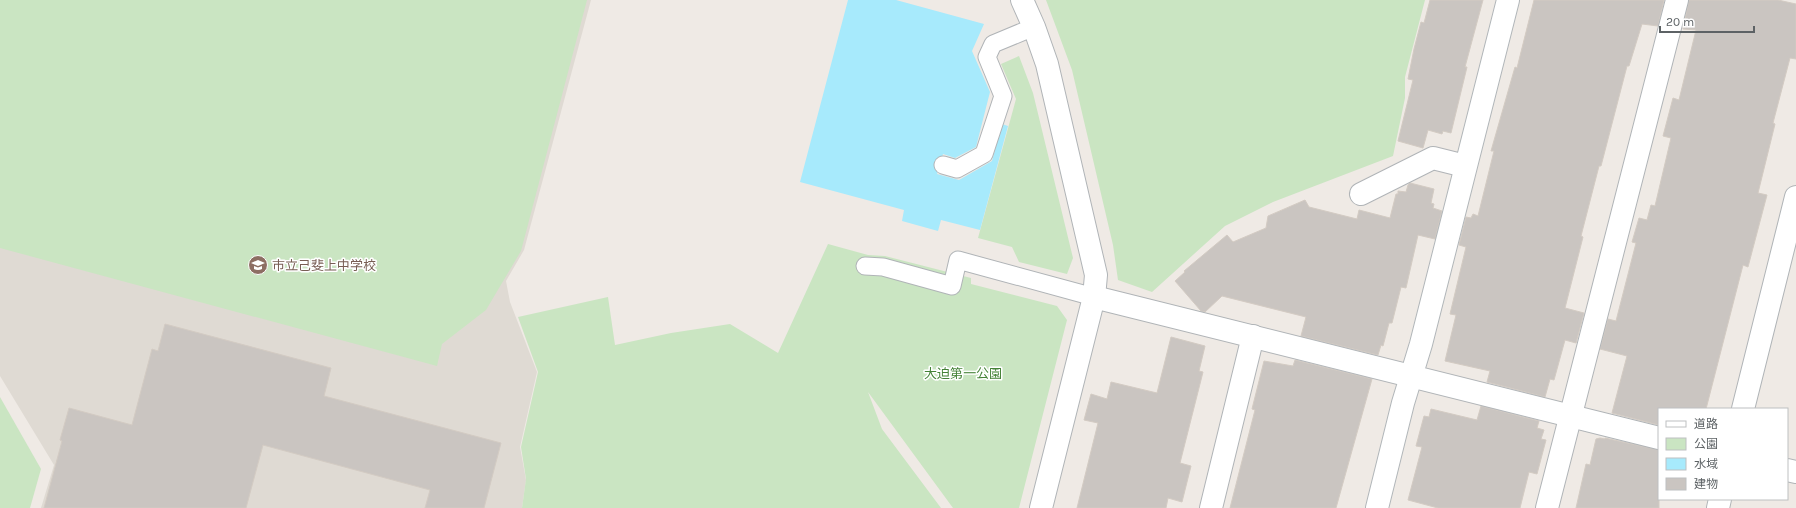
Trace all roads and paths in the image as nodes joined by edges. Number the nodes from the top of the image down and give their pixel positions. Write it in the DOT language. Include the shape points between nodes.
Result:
graph roads {
  1 [pos="1022,0"];
  2 [pos="1508,0"];
  3 [pos="1677,0"];
  4 [pos="1034,27"];
  5 [pos="943,165"];
  6 [pos="1466,166"];
  7 [pos="1361,194"];
  8 [pos="1796,197"];
  9 [pos="865,266"];
  10 [pos="1094,297"];
  11 [pos="1253,336"];
  12 [pos="1411,377"];
  13 [pos="1743,408"];
  14 [pos="1570,416"];
  15 [pos="1658,438"];
  16 [pos="1041,508"];
  17 [pos="1211,508"];
  18 [pos="1377,508"];
  19 [pos="1548,508"];
  1 -- 4 [label="street"];
  2 -- 6 [label="street"];
  3 -- 14 [label="street"];
  4 -- 5 [label="lane" via="993,44 987,58 1003,96 984,154 957,169"];
  4 -- 10 [label="street" via="1047,64 1096,275"];
  6 -- 7 [label="street" via="1433,158"];
  6 -- 12 [label="street"];
  8 -- 13 [label="street"];
  9 -- 10 [label="lane" via="882,267 952,286 958,260"];
  10 -- 11 [label="street"];
  10 -- 16 [label="street"];
  11 -- 12 [label="street"];
  11 -- 17 [label="street"];
  12 -- 14 [label="street"];
  12 -- 18 [label="street"];
  14 -- 15 [label="street"];
  14 -- 19 [label="street"];
}
